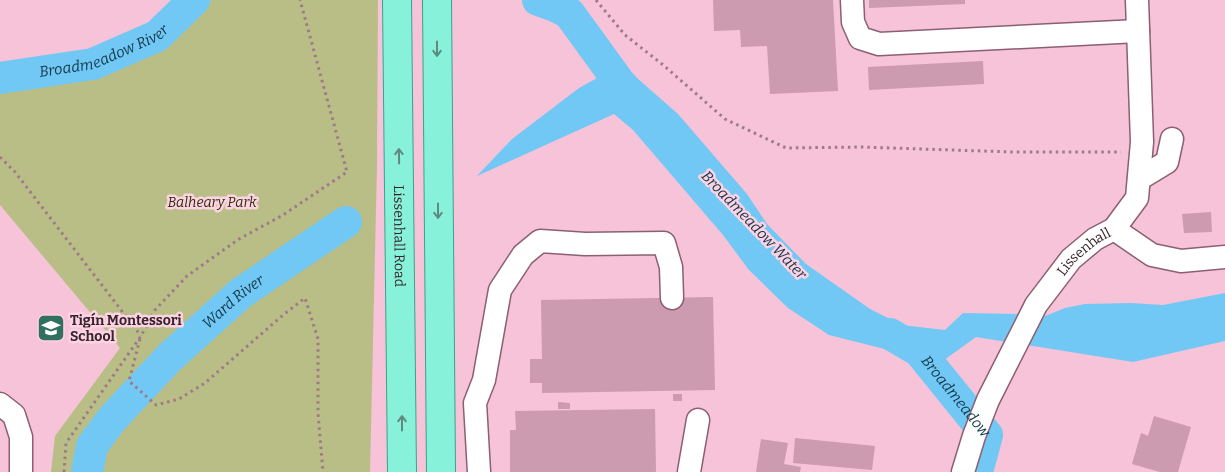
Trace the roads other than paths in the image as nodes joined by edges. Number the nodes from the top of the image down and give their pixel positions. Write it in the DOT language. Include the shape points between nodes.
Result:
graph roads {
  1 [pos="397,0"];
  2 [pos="437,0"];
  3 [pos="852,0"];
  4 [pos="1137,0"];
  5 [pos="1138,31"];
  6 [pos="1172,139"];
  7 [pos="1139,179"];
  8 [pos="1114,229"];
  9 [pos="1225,257"];
  10 [pos="672,298"];
  11 [pos="0,404"];
  12 [pos="698,420"];
  13 [pos="21,472"];
  14 [pos="402,472"];
  15 [pos="441,472"];
  16 [pos="478,472"];
  17 [pos="689,472"];
  18 [pos="963,472"];
  14 -- 1 [label="main road, Lissenhall Road, one-way"];
  2 -- 15 [label="main road, one-way"];
  3 -- 5 [label="street" via="853,22 860,38 879,44"];
  4 -- 5 [label="street, Lissenhall"];
  5 -- 7 [label="street, Lissenhall" via="1142,148"];
  6 -- 7 [label="street" via="1167,162"];
  7 -- 8 [label="street, Lissenhall" via="1137,198"];
  8 -- 9 [label="street" via="1152,254 1181,261"];
  8 -- 18 [label="street, Lissenhall" via="1095,239 1071,259 1036,305 988,400"];
  10 -- 16 [label="street" via="671,267 664,243 540,241 523,255 500,290 484,380 475,403"];
  11 -- 13 [label="street" via="14,414 21,437"];
  12 -- 17 [label="street"];
}
